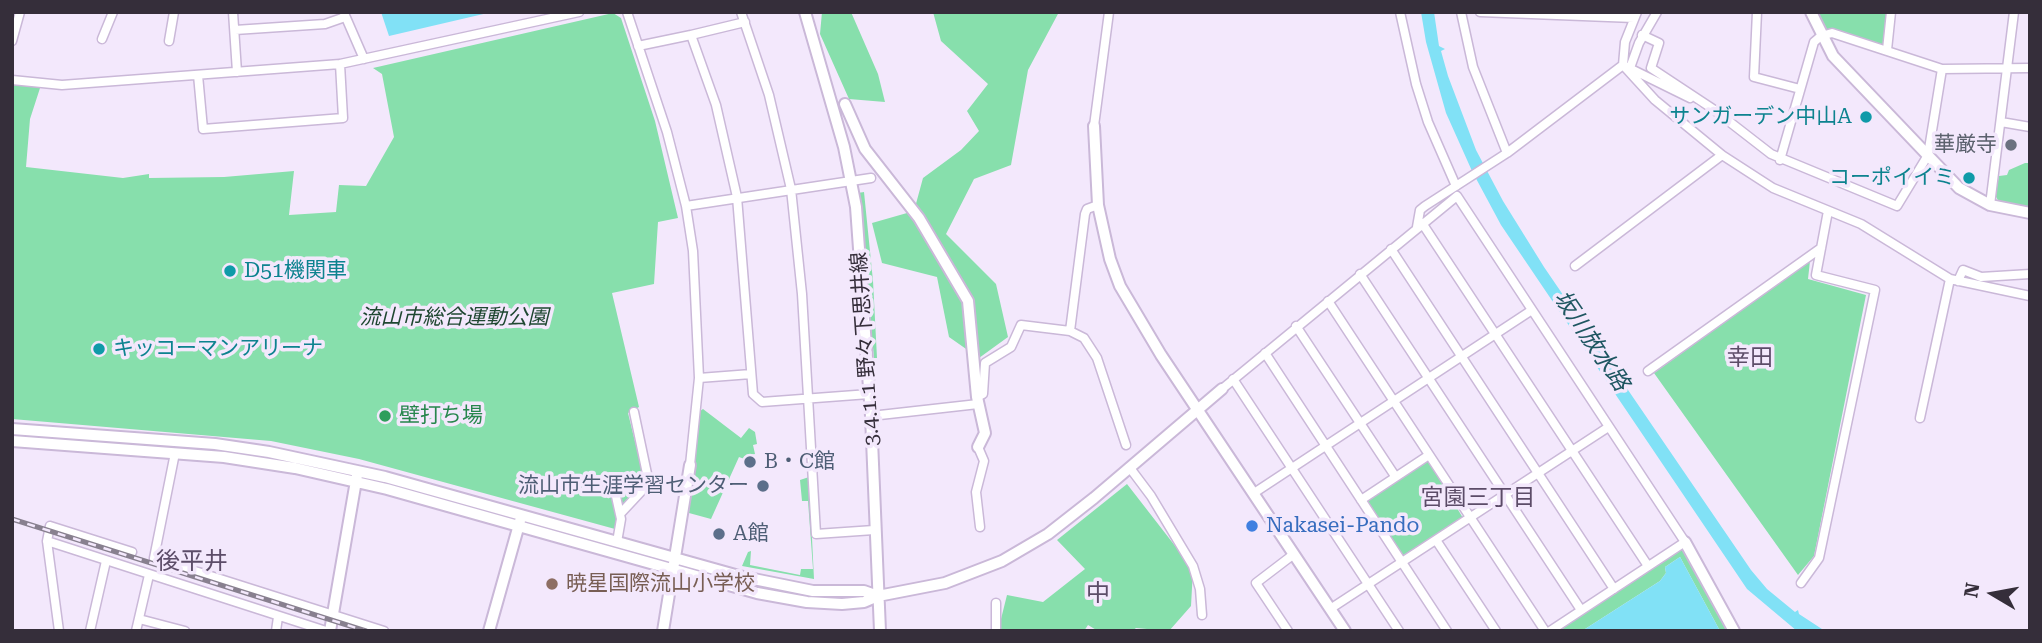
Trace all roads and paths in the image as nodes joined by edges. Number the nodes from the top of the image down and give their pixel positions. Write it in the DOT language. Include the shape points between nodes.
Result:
graph roads {
  1 [pos="20,12"];
  2 [pos="113,12"];
  3 [pos="174,12"];
  4 [pos="233,12"];
  5 [pos="579,12"];
  6 [pos="627,12"];
  7 [pos="741,12"];
  8 [pos="805,12"];
  9 [pos="1109,12"];
  10 [pos="1400,12"];
  11 [pos="1462,12"];
  12 [pos="1479,12"];
  13 [pos="1657,12"];
  14 [pos="1757,12"];
  15 [pos="1811,12"];
  16 [pos="1891,12"];
  17 [pos="2014,12"];
  18 [pos="1589,14"];
  19 [pos="344,15"];
  20 [pos="1636,15"];
  21 [pos="745,22"];
  22 [pos="235,30"];
  23 [pos="691,35"];
  24 [pos="1642,35"];
  25 [pos="1821,36"];
  26 [pos="102,38"];
  27 [pos="12,41"];
  28 [pos="169,41"];
  29 [pos="638,47"];
  30 [pos="1886,50"];
  31 [pos="364,59"];
  32 [pos="340,64"];
  33 [pos="1627,67"];
  34 [pos="2008,67"];
  35 [pos="2030,68"];
  36 [pos="1942,69"];
  37 [pos="237,72"];
  38 [pos="198,75"];
  39 [pos="12,80"];
  40 [pos="1800,89"];
  41 [pos="1701,102"];
  42 [pos="845,104"];
  43 [pos="2001,122"];
  44 [pos="1094,126"];
  45 [pos="2030,128"];
  46 [pos="1506,154"];
  47 [pos="1722,155"];
  48 [pos="1928,155"];
  49 [pos="1780,160"];
  50 [pos="871,178"];
  51 [pos="852,181"];
  52 [pos="1459,184"];
  53 [pos="791,190"];
  54 [pos="737,197"];
  55 [pos="1098,205"];
  56 [pos="1990,205"];
  57 [pos="686,206"];
  58 [pos="1828,211"];
  59 [pos="2030,214"];
  60 [pos="1420,225"];
  61 [pos="1821,248"];
  62 [pos="1391,249"];
  63 [pos="1575,266"];
  64 [pos="1360,274"];
  65 [pos="2030,274"];
  66 [pos="1954,280"];
  67 [pos="2030,296"];
  68 [pos="1328,301"];
  69 [pos="1532,310"];
  70 [pos="1296,326"];
  71 [pos="1070,331"];
  72 [pos="1496,334"];
  73 [pos="1265,353"];
  74 [pos="1462,356"];
  75 [pos="1648,371"];
  76 [pos="751,374"];
  77 [pos="699,378"];
  78 [pos="1233,379"];
  79 [pos="1428,379"];
  80 [pos="1222,389"];
  81 [pos="869,394"];
  82 [pos="807,399"];
  83 [pos="978,400"];
  84 [pos="1394,401"];
  85 [pos="1197,409"];
  86 [pos="634,412"];
  87 [pos="871,416"];
  88 [pos="1920,418"];
  89 [pos="1360,423"];
  90 [pos="1607,428"];
  91 [pos="12,429"];
  92 [pos="12,441"];
  93 [pos="1126,445"];
  94 [pos="1326,446"];
  95 [pos="978,447"];
  96 [pos="1572,450"];
  97 [pos="175,453"];
  98 [pos="1429,455"];
  99 [pos="690,465"];
  100 [pos="1130,468"];
  101 [pos="1293,468"];
  102 [pos="1538,473"];
  103 [pos="357,475"];
  104 [pos="1395,476"];
  105 [pos="615,492"];
  106 [pos="1254,494"];
  107 [pos="1505,495"];
  108 [pos="1361,500"];
  109 [pos="620,514"];
  110 [pos="1470,517"];
  111 [pos="520,521"];
  112 [pos="980,527"];
  113 [pos="874,530"];
  114 [pos="1436,540"];
  115 [pos="47,541"];
  116 [pos="617,542"];
  117 [pos="1685,542"];
  118 [pos="132,552"];
  119 [pos="1294,554"];
  120 [pos="676,558"];
  121 [pos="106,561"];
  122 [pos="1402,562"];
  123 [pos="172,563"];
  124 [pos="1648,566"];
  125 [pos="674,570"];
  126 [pos="149,575"];
  127 [pos="166,581"];
  128 [pos="1801,583"];
  129 [pos="1368,584"];
  130 [pos="1614,589"];
  131 [pos="878,596"];
  132 [pos="996,603"];
  133 [pos="1330,609"];
  134 [pos="1581,610"];
  135 [pos="333,614"];
  136 [pos="1202,615"];
  137 [pos="278,617"];
  138 [pos="139,619"];
  139 [pos="59,631"];
  140 [pos="90,631"];
  141 [pos="136,631"];
  142 [pos="185,631"];
  143 [pos="276,631"];
  144 [pos="328,631"];
  145 [pos="384,631"];
  146 [pos="489,631"];
  147 [pos="663,631"];
  148 [pos="880,631"];
  149 [pos="996,631"];
  150 [pos="1288,631"];
  151 [pos="1345,631"];
  152 [pos="1399,631"];
  153 [pos="1447,631"];
  154 [pos="1496,631"];
  155 [pos="1548,631"];
  156 [pos="1734,631"];
  1 -- 27 [label="street"];
  2 -- 26 [label="street"];
  3 -- 28 [label="street"];
  4 -- 22 [label="street"];
  5 -- 31 [label="street"];
  6 -- 29 [label="street"];
  7 -- 21 [label="street"];
  8 -- 51 [label="street, 3.4.1.1 野々下思井線"];
  9 -- 44 [label="street"];
  10 -- 52 [label="street" via="1420,97"];
  11 -- 46 [label="street" via="1474,67"];
  12 -- 18 [label="street"];
  13 -- 24 [label="street"];
  14 -- 40 [label="street" via="1754,77"];
  15 -- 25 [label="street"];
  16 -- 30 [label="street"];
  17 -- 34 [label="street"];
  18 -- 20 [label="street"];
  19 -- 22 [label="street" via="325,24"];
  19 -- 31 [label="street"];
  20 -- 33 [label="street" via="1625,42"];
  21 -- 23 [label="street"];
  21 -- 53 [label="street" via="769,95"];
  22 -- 37 [label="street"];
  23 -- 29 [label="street"];
  23 -- 54 [label="street" via="716,105"];
  24 -- 33 [label="street"];
  24 -- 41 [label="street" via="1659,43 1650,68"];
  25 -- 30 [label="street" via="1832,33"];
  25 -- 40 [label="street" via="1814,42"];
  25 -- 48 [label="street" via="1833,56"];
  29 -- 57 [label="street"];
  30 -- 36 [label="street"];
  31 -- 32 [label="street"];
  32 -- 37 [label="street"];
  32 -- 38 [label="street" via="343,118 203,129"];
  33 -- 41 [label="street"];
  33 -- 46 [label="street"];
  33 -- 47 [label="street" via="1655,100"];
  34 -- 35 [label="street"];
  34 -- 36 [label="street"];
  34 -- 43 [label="street"];
  36 -- 48 [label="street"];
  37 -- 38 [label="street"];
  38 -- 39 [label="street" via="62,85"];
  40 -- 49 [label="street"];
  41 -- 49 [label="street"];
  42 -- 83 [label="street" via="865,149 919,218 964,292 971,314"];
  43 -- 45 [label="street"];
  43 -- 56 [label="street"];
  44 -- 55 [label="street"];
  46 -- 52 [label="street"];
  47 -- 58 [label="street" via="1773,188"];
  47 -- 63 [label="street"];
  48 -- 49 [label="street" via="1897,206"];
  48 -- 56 [label="street" via="1959,188"];
  50 -- 51 [label="street"];
  51 -- 53 [label="street"];
  51 -- 81 [label="street, 3.4.1.1 野々下思井線"];
  52 -- 60 [label="street" via="1420,210"];
  53 -- 54 [label="street"];
  53 -- 82 [label="street"];
  54 -- 57 [label="street"];
  54 -- 76 [label="street"];
  55 -- 71 [label="street" via="1085,214"];
  55 -- 85 [label="street" via="1120,286"];
  56 -- 59 [label="street"];
  57 -- 77 [label="street" via="697,298"];
  58 -- 61 [label="street"];
  58 -- 66 [label="street" via="1861,224"];
  60 -- 62 [label="street"];
  60 -- 69 [label="street" via="1457,196"];
  60 -- 72 [label="street"];
  61 -- 75 [label="street"];
  61 -- 128 [label="street" via="1816,275 1875,290 1819,558"];
  62 -- 64 [label="street"];
  62 -- 74 [label="street"];
  64 -- 68 [label="street"];
  64 -- 79 [label="street"];
  65 -- 66 [label="street" via="1980,277 1963,270"];
  66 -- 67 [label="street"];
  66 -- 88 [label="street"];
  68 -- 70 [label="street"];
  68 -- 84 [label="street"];
  69 -- 72 [label="street"];
  69 -- 90 [label="street"];
  70 -- 73 [label="street"];
  70 -- 89 [label="street"];
  71 -- 83 [label="street" via="1021,325 1011,346 985,363 983,394"];
  71 -- 93 [label="street" via="1084,338 1097,358"];
  72 -- 74 [label="street"];
  72 -- 96 [label="street"];
  73 -- 78 [label="street"];
  73 -- 94 [label="street"];
  74 -- 79 [label="street"];
  74 -- 102 [label="street"];
  76 -- 77 [label="street"];
  76 -- 82 [label="street" via="752,394 762,402"];
  77 -- 99 [label="street"];
  78 -- 80 [label="street"];
  78 -- 101 [label="street"];
  79 -- 84 [label="street"];
  79 -- 107 [label="street"];
  80 -- 85 [label="street"];
  81 -- 82 [label="street"];
  81 -- 87 [label="street, 3.4.1.1 野々下思井線"];
  82 -- 113 [label="street" via="816,534"];
  83 -- 87 [label="street"];
  83 -- 95 [label="street" via="985,433"];
  84 -- 89 [label="street"];
  84 -- 98 [label="street"];
  85 -- 100 [label="street"];
  85 -- 106 [label="street"];
  86 -- 109 [label="street" via="650,485"];
  87 -- 113 [label="street, 3.4.1.1 野々下思井線"];
  89 -- 94 [label="street"];
  89 -- 104 [label="street"];
  90 -- 96 [label="street"];
  90 -- 117 [label="street"];
  91 -- 103 [label="street" via="234,446"];
  92 -- 97 [label="street"];
  94 -- 101 [label="street"];
  94 -- 108 [label="street"];
  95 -- 112 [label="street" via="984,461 976,492"];
  96 -- 102 [label="street"];
  96 -- 124 [label="street"];
  97 -- 103 [label="street"];
  97 -- 123 [label="street" via="154,558"];
  98 -- 104 [label="street"];
  98 -- 110 [label="street"];
  99 -- 120 [label="street"];
  100 -- 131 [label="street" via="1048,534 1002,561 945,583"];
  100 -- 136 [label="street" via="1193,566"];
  101 -- 106 [label="street"];
  101 -- 129 [label="street"];
  102 -- 107 [label="street"];
  102 -- 130 [label="street"];
  103 -- 111 [label="street"];
  103 -- 135 [label="street"];
  104 -- 108 [label="street"];
  105 -- 109 [label="street"];
  106 -- 119 [label="street"];
  107 -- 110 [label="street"];
  107 -- 134 [label="street"];
  108 -- 122 [label="street"];
  109 -- 116 [label="street"];
  110 -- 114 [label="street"];
  110 -- 155 [label="street"];
  111 -- 116 [label="street"];
  111 -- 125 [label="street"];
  111 -- 146 [label="street"];
  113 -- 131 [label="street, 3.4.1.1 野々下思井線"];
  114 -- 122 [label="street"];
  114 -- 154 [label="street"];
  115 -- 118 [label="street" via="50,526"];
  115 -- 121 [label="street"];
  115 -- 139 [label="street"];
  116 -- 120 [label="street"];
  117 -- 124 [label="street"];
  117 -- 156 [label="street"];
  119 -- 133 [label="street"];
  119 -- 150 [label="street" via="1256,583"];
  120 -- 125 [label="street"];
  120 -- 131 [label="street" via="786,587 863,591"];
  121 -- 126 [label="street"];
  121 -- 140 [label="street"];
  122 -- 129 [label="street"];
  122 -- 153 [label="street"];
  123 -- 127 [label="street"];
  123 -- 135 [label="street"];
  124 -- 130 [label="street"];
  125 -- 131 [label="street" via="807,602 864,602"];
  125 -- 147 [label="street"];
  126 -- 127 [label="street"];
  126 -- 138 [label="street"];
  127 -- 137 [label="street"];
  129 -- 133 [label="street"];
  129 -- 152 [label="street"];
  130 -- 134 [label="street"];
  131 -- 148 [label="street, 3.4.1.1 野々下思井線"];
  132 -- 149 [label="street"];
  133 -- 151 [label="street"];
  134 -- 155 [label="street"];
  135 -- 144 [label="street"];
  135 -- 145 [label="street"];
  137 -- 143 [label="street"];
  137 -- 144 [label="street"];
  138 -- 141 [label="street"];
  138 -- 142 [label="street"];
}
